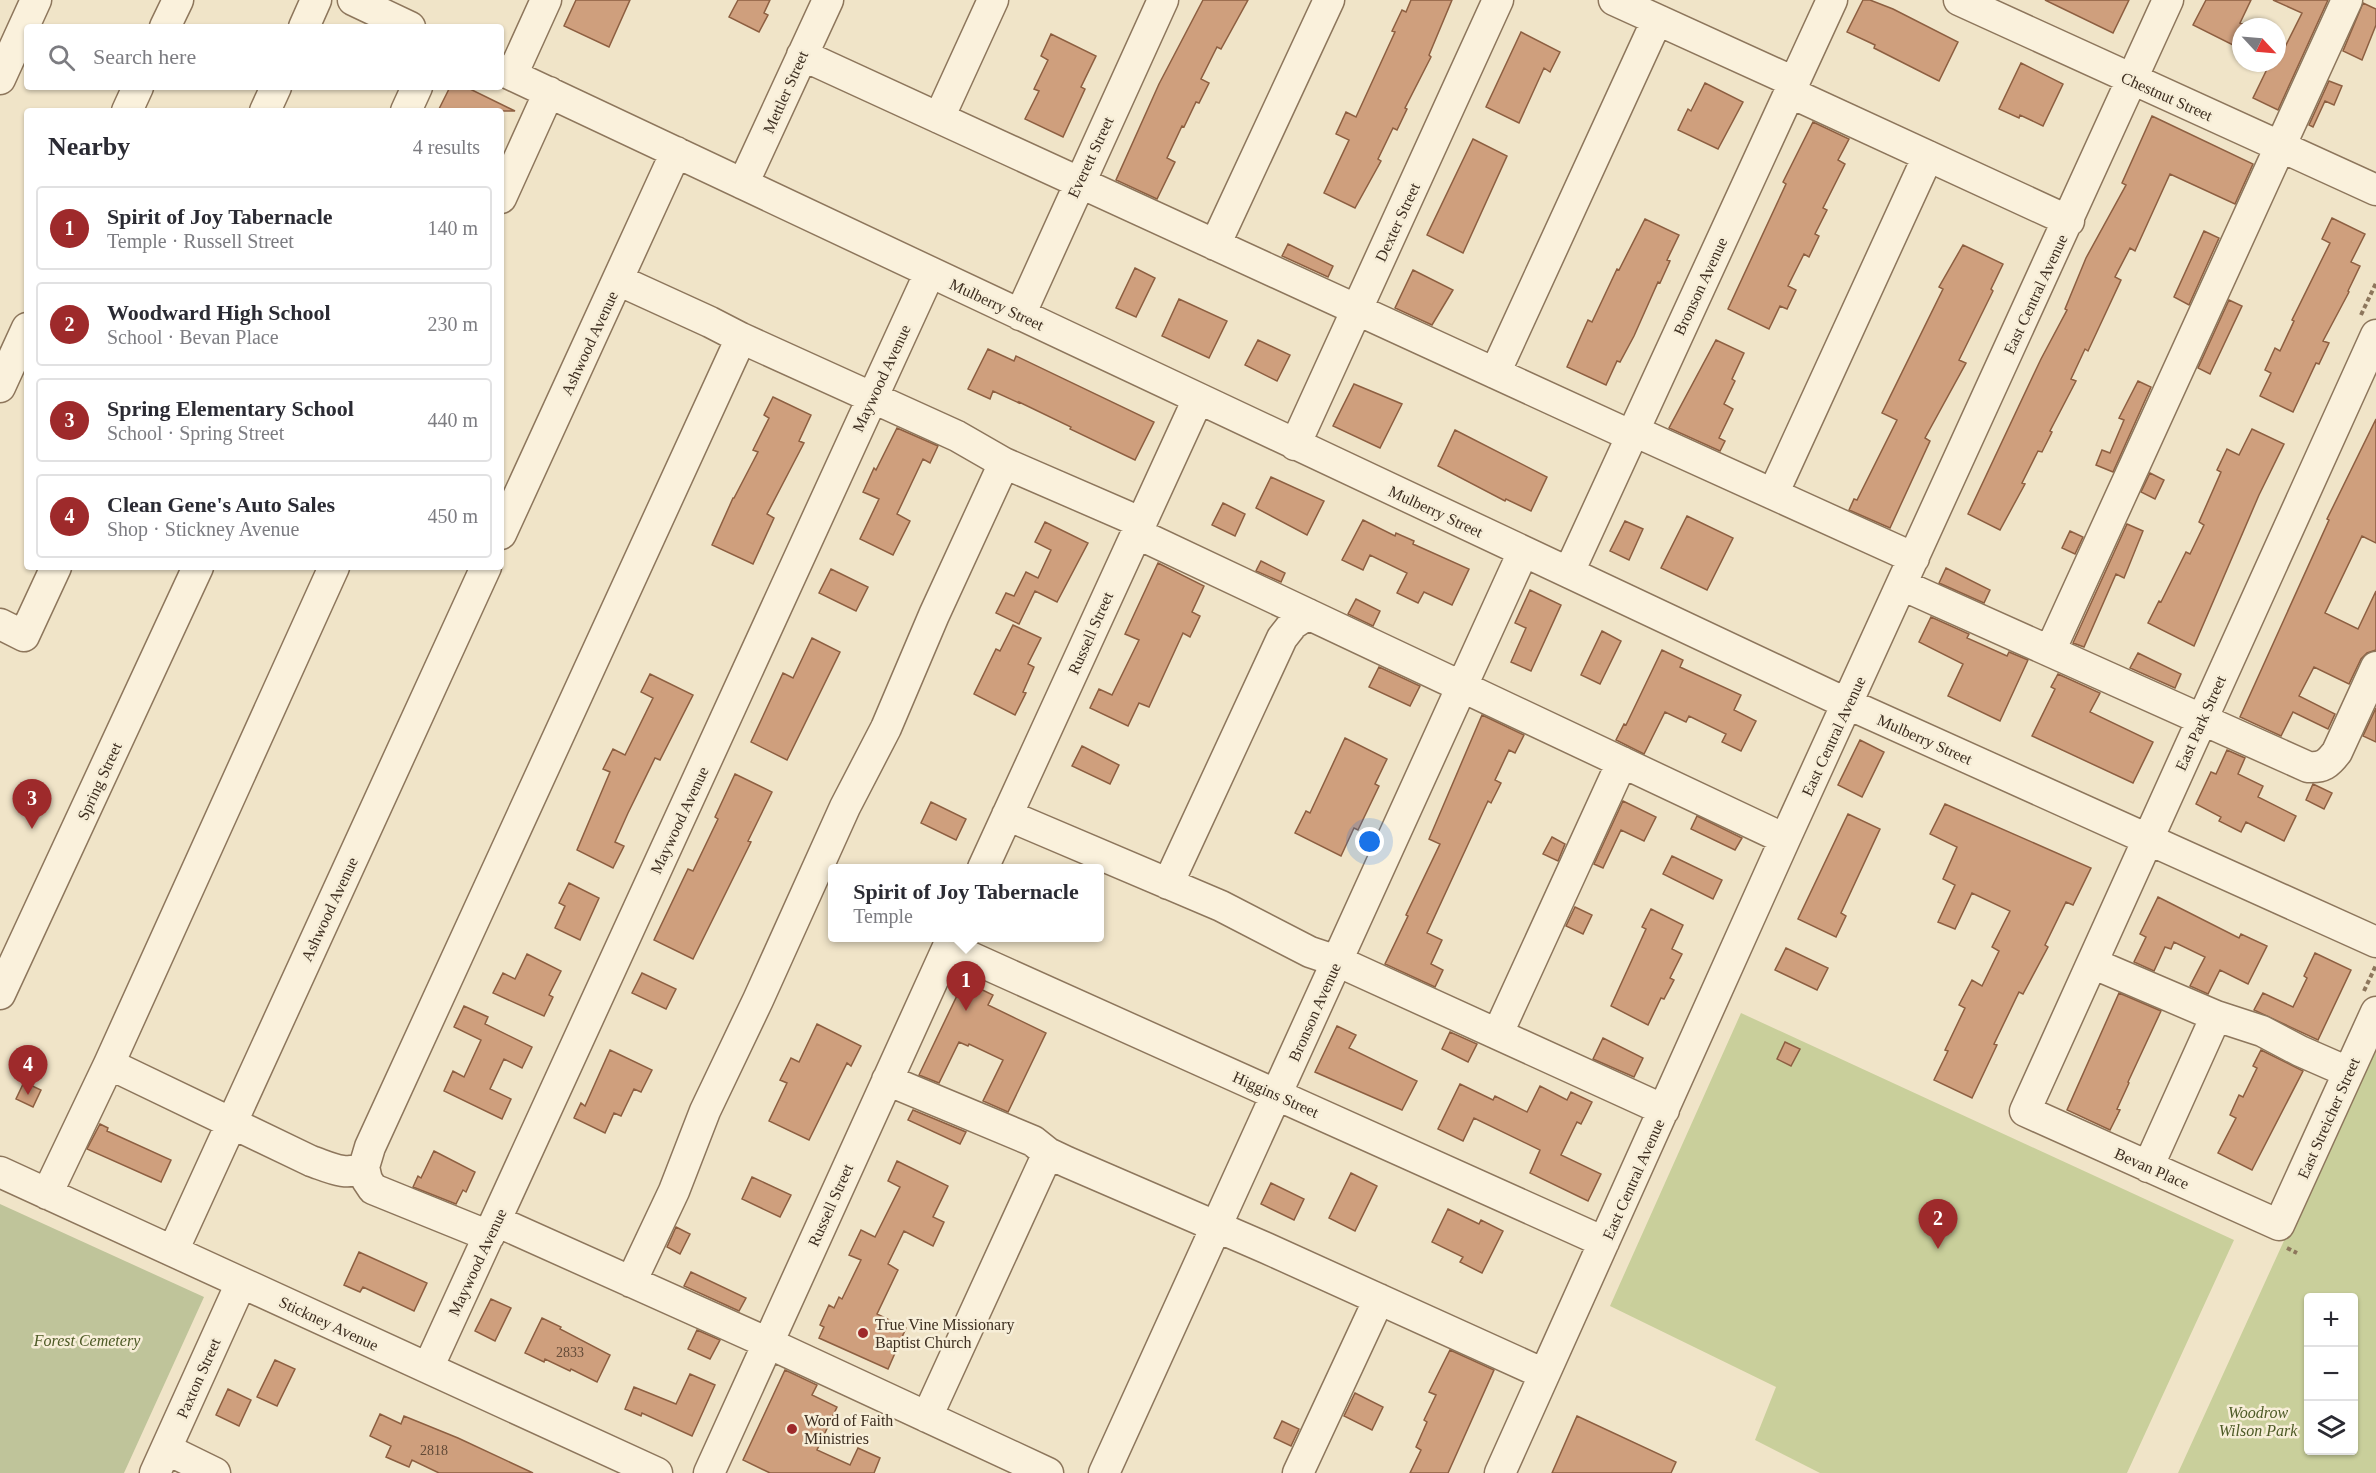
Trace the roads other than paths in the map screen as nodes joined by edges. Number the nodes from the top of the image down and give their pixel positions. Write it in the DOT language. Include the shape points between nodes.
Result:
graph roads {
  1 [pos="36,0"];
  2 [pos="178,0"];
  3 [pos="316,0"];
  4 [pos="353,0"];
  5 [pos="546,0"];
  6 [pos="828,0"];
  7 [pos="993,0"];
  8 [pos="1163,0"];
  9 [pos="1329,0"];
  10 [pos="1498,0"];
  11 [pos="1614,0"];
  12 [pos="1832,0"];
  13 [pos="1959,0"];
  14 [pos="2168,0"];
  15 [pos="2347,0"];
  16 [pos="403,16"];
  17 [pos="1657,20"];
  18 [pos="25,24"];
  19 [pos="166,24"];
  20 [pos="305,24"];
  21 [pos="24,26"];
  22 [pos="802,54"];
  23 [pos="506,72"];
  24 [pos="0,79"];
  25 [pos="2133,81"];
  26 [pos="1791,87"];
  27 [pos="137,90"];
  28 [pos="275,90"];
  29 [pos="416,90"];
  30 [pos="549,92"];
  31 [pos="128,108"];
  32 [pos="266,108"];
  33 [pos="407,108"];
  34 [pos="939,118"];
  35 [pos="2279,147"];
  36 [pos="676,152"];
  37 [pos="1928,156"];
  38 [pos="1079,182"];
  39 [pos="743,184"];
  40 [pos="2376,190"];
  41 [pos="504,191"];
  42 [pos="2069,221"];
  43 [pos="1215,245"];
  44 [pos="930,272"];
  45 [pos="618,280"];
  46 [pos="1356,310"];
  47 [pos="1020,315"];
  48 [pos="24,335"];
  49 [pos="2376,335"];
  50 [pos="741,338"];
  51 [pos="1495,373"];
  52 [pos="0,387"];
  53 [pos="872,398"];
  54 [pos="1198,399"];
  55 [pos="1633,433"];
  56 [pos="1295,445"];
  57 [pos="1005,463"];
  58 [pos="1773,494"];
  59 [pos="504,527"];
  60 [pos="1138,528"];
  61 [pos="1523,552"];
  62 [pos="55,570"];
  63 [pos="197,570"];
  64 [pos="333,570"];
  65 [pos="485,570"];
  66 [pos="1569,572"];
  67 [pos="1908,572"];
  68 [pos="1308,614"];
  69 [pos="0,624"];
  70 [pos="2050,651"];
  71 [pos="2376,667"];
  72 [pos="1461,687"];
  73 [pos="1848,704"];
  74 [pos="2202,719"];
  75 [pos="1622,762"];
  76 [pos="1007,815"];
  77 [pos="1785,839"];
  78 [pos="2148,839"];
  79 [pos="985,864"];
  80 [pos="1168,884"];
  81 [pos="950,942"];
  82 [pos="2376,942"];
  83 [pos="1337,961"];
  84 [pos="2092,963"];
  85 [pos="0,994"];
  86 [pos="2376,1012"];
  87 [pos="2216,1016"];
  88 [pos="1498,1033"];
  89 [pos="109,1064"];
  90 [pos="2349,1072"];
  91 [pos="887,1080"];
  92 [pos="1276,1094"];
  93 [pos="1664,1110"];
  94 [pos="2025,1111"];
  95 [pos="232,1122"];
  96 [pos="1048,1153"];
  97 [pos="364,1167"];
  98 [pos="2148,1167"];
  99 [pos="0,1172"];
  100 [pos="47,1194"];
  101 [pos="2279,1225"];
  102 [pos="1215,1228"];
  103 [pos="492,1229"];
  104 [pos="1605,1242"];
  105 [pos="173,1251"];
  106 [pos="631,1282"];
  107 [pos="241,1283"];
  108 [pos="1379,1299"];
  109 [pos="768,1343"];
  110 [pos="428,1368"];
  111 [pos="1544,1374"];
  112 [pos="927,1417"];
  113 [pos="160,1461"];
  114 [pos="607,1462"];
  115 [pos="215,1473"];
  116 [pos="657,1473"];
  117 [pos="709,1473"];
  118 [pos="1048,1473"];
  119 [pos="1104,1473"];
  120 [pos="1298,1473"];
  121 [pos="1500,1473"];
  1 -- 18 [label="street"];
  2 -- 19 [label="street"];
  3 -- 20 [label="street"];
  4 -- 16 [label="street"];
  5 -- 23 [label="street"];
  6 -- 22 [label="street, Mettler Street"];
  7 -- 34 [label="street"];
  8 -- 38 [label="street, Everett Street"];
  9 -- 43 [label="street"];
  10 -- 46 [label="street, Dexter Street"];
  11 -- 17 [label="street"];
  12 -- 26 [label="street, Bronson Avenue"];
  13 -- 25 [label="street, Chestnut Street"];
  14 -- 25 [label="street, East Central Avenue"];
  15 -- 35 [label="street"];
  17 -- 26 [label="street"];
  17 -- 51 [label="street"];
  21 -- 24 [label="street"];
  22 -- 34 [label="street"];
  22 -- 39 [label="street, Mettler Street"];
  23 -- 30 [label="street, Mulberry Street"];
  25 -- 35 [label="street, Chestnut Street"];
  25 -- 42 [label="street, East Central Avenue"];
  26 -- 37 [label="street"];
  26 -- 55 [label="street, Bronson Avenue"];
  27 -- 31 [label="street"];
  28 -- 32 [label="street"];
  29 -- 33 [label="street"];
  30 -- 36 [label="street, Mulberry Street"];
  30 -- 41 [label="street"];
  34 -- 38 [label="street"];
  35 -- 40 [label="street, Chestnut Street"];
  35 -- 70 [label="street"];
  36 -- 39 [label="street, Mulberry Street"];
  36 -- 45 [label="street, Ashwood Avenue"];
  37 -- 42 [label="street"];
  37 -- 58 [label="street"];
  38 -- 43 [label="street"];
  38 -- 47 [label="street, Everett Street"];
  39 -- 44 [label="street, Mulberry Street"];
  42 -- 67 [label="street, East Central Avenue"];
  43 -- 46 [label="street"];
  44 -- 47 [label="street, Mulberry Street"];
  44 -- 53 [label="street, Maywood Avenue"];
  45 -- 50 [label="street"];
  45 -- 59 [label="street, Ashwood Avenue"];
  46 -- 51 [label="street"];
  46 -- 56 [label="street, Dexter Street"];
  47 -- 54 [label="street, Mulberry Street"];
  48 -- 52 [label="street"];
  49 -- 74 [label="street, East Park Street"];
  50 -- 53 [label="street"];
  50 -- 97 [label="street"];
  51 -- 55 [label="street"];
  53 -- 57 [label="street" via="957,436"];
  53 -- 103 [label="street, Maywood Avenue"];
  54 -- 56 [label="street, Mulberry Street"];
  54 -- 60 [label="street, Russell Street"];
  55 -- 58 [label="street"];
  55 -- 66 [label="street, Bronson Avenue"];
  56 -- 61 [label="street, Mulberry Street"];
  57 -- 60 [label="street"];
  57 -- 106 [label="street" via="886,728 840,818 705,1111 674,1191"];
  58 -- 67 [label="street"];
  60 -- 68 [label="street"];
  60 -- 76 [label="street, Russell Street"];
  61 -- 66 [label="street, Mulberry Street"];
  61 -- 72 [label="street, Bronson Avenue"];
  62 -- 69 [label="street" via="24,636"];
  63 -- 85 [label="street, Spring Street"];
  64 -- 89 [label="street"];
  65 -- 95 [label="street, Ashwood Avenue"];
  66 -- 73 [label="street, Mulberry Street"];
  67 -- 70 [label="street"];
  67 -- 73 [label="street, East Central Avenue"];
  68 -- 72 [label="street"];
  68 -- 80 [label="street" via="1282,638"];
  70 -- 74 [label="street"];
  71 -- 74 [label="street" via="2337,752 2320,768"];
  72 -- 75 [label="street"];
  72 -- 83 [label="street, Bronson Avenue"];
  73 -- 77 [label="street, East Central Avenue"];
  73 -- 78 [label="street, Mulberry Street"];
  74 -- 78 [label="street, East Park Street"];
  75 -- 77 [label="street"];
  75 -- 88 [label="street"];
  76 -- 79 [label="street, Russell Street"];
  76 -- 80 [label="street"];
  77 -- 93 [label="street, East Central Avenue"];
  78 -- 82 [label="street, Mulberry Street"];
  78 -- 84 [label="street, East Park Street"];
  80 -- 83 [label="street" via="1221,906 1310,952"];
  81 -- 91 [label="street, Russell Street"];
  81 -- 92 [label="street, Higgins Street"];
  83 -- 88 [label="street"];
  83 -- 92 [label="street, Bronson Avenue"];
  84 -- 87 [label="street"];
  84 -- 94 [label="street, East Park Street"];
  86 -- 90 [label="street, East Streicher Street"];
  87 -- 90 [label="street" via="2239,1021"];
  87 -- 98 [label="street"];
  88 -- 93 [label="street"];
  89 -- 95 [label="street"];
  89 -- 100 [label="street"];
  90 -- 101 [label="street, East Streicher Street"];
  91 -- 96 [label="street" via="1033,1142"];
  91 -- 109 [label="street, Russell Street"];
  92 -- 102 [label="street, Bronson Avenue"];
  92 -- 104 [label="street, Higgins Street"];
  93 -- 104 [label="street, East Central Avenue"];
  94 -- 98 [label="street, Bevan Place"];
  95 -- 97 [label="street" via="331,1168 356,1172"];
  95 -- 105 [label="street, Ashwood Avenue"];
  96 -- 102 [label="street"];
  96 -- 112 [label="street"];
  97 -- 103 [label="street" via="374,1189"];
  98 -- 101 [label="street, Bevan Place"];
  99 -- 100 [label="street, Stickney Avenue"];
  100 -- 105 [label="street, Stickney Avenue"];
  102 -- 108 [label="street"];
  102 -- 119 [label="street, Bronson Avenue"];
  103 -- 106 [label="street"];
  103 -- 110 [label="street, Maywood Avenue"];
  104 -- 111 [label="street, East Central Avenue"];
  105 -- 107 [label="street, Stickney Avenue"];
  106 -- 109 [label="street"];
  107 -- 110 [label="street, Stickney Avenue"];
  107 -- 113 [label="street, Paxton Street"];
  108 -- 111 [label="street"];
  108 -- 120 [label="street"];
  109 -- 112 [label="street"];
  109 -- 117 [label="street, Russell Street"];
  110 -- 114 [label="street, Stickney Avenue"];
  111 -- 121 [label="street, East Central Avenue"];
  112 -- 118 [label="street"];
  113 -- 115 [label="street"];
  114 -- 116 [label="street, Stickney Avenue"];
}
